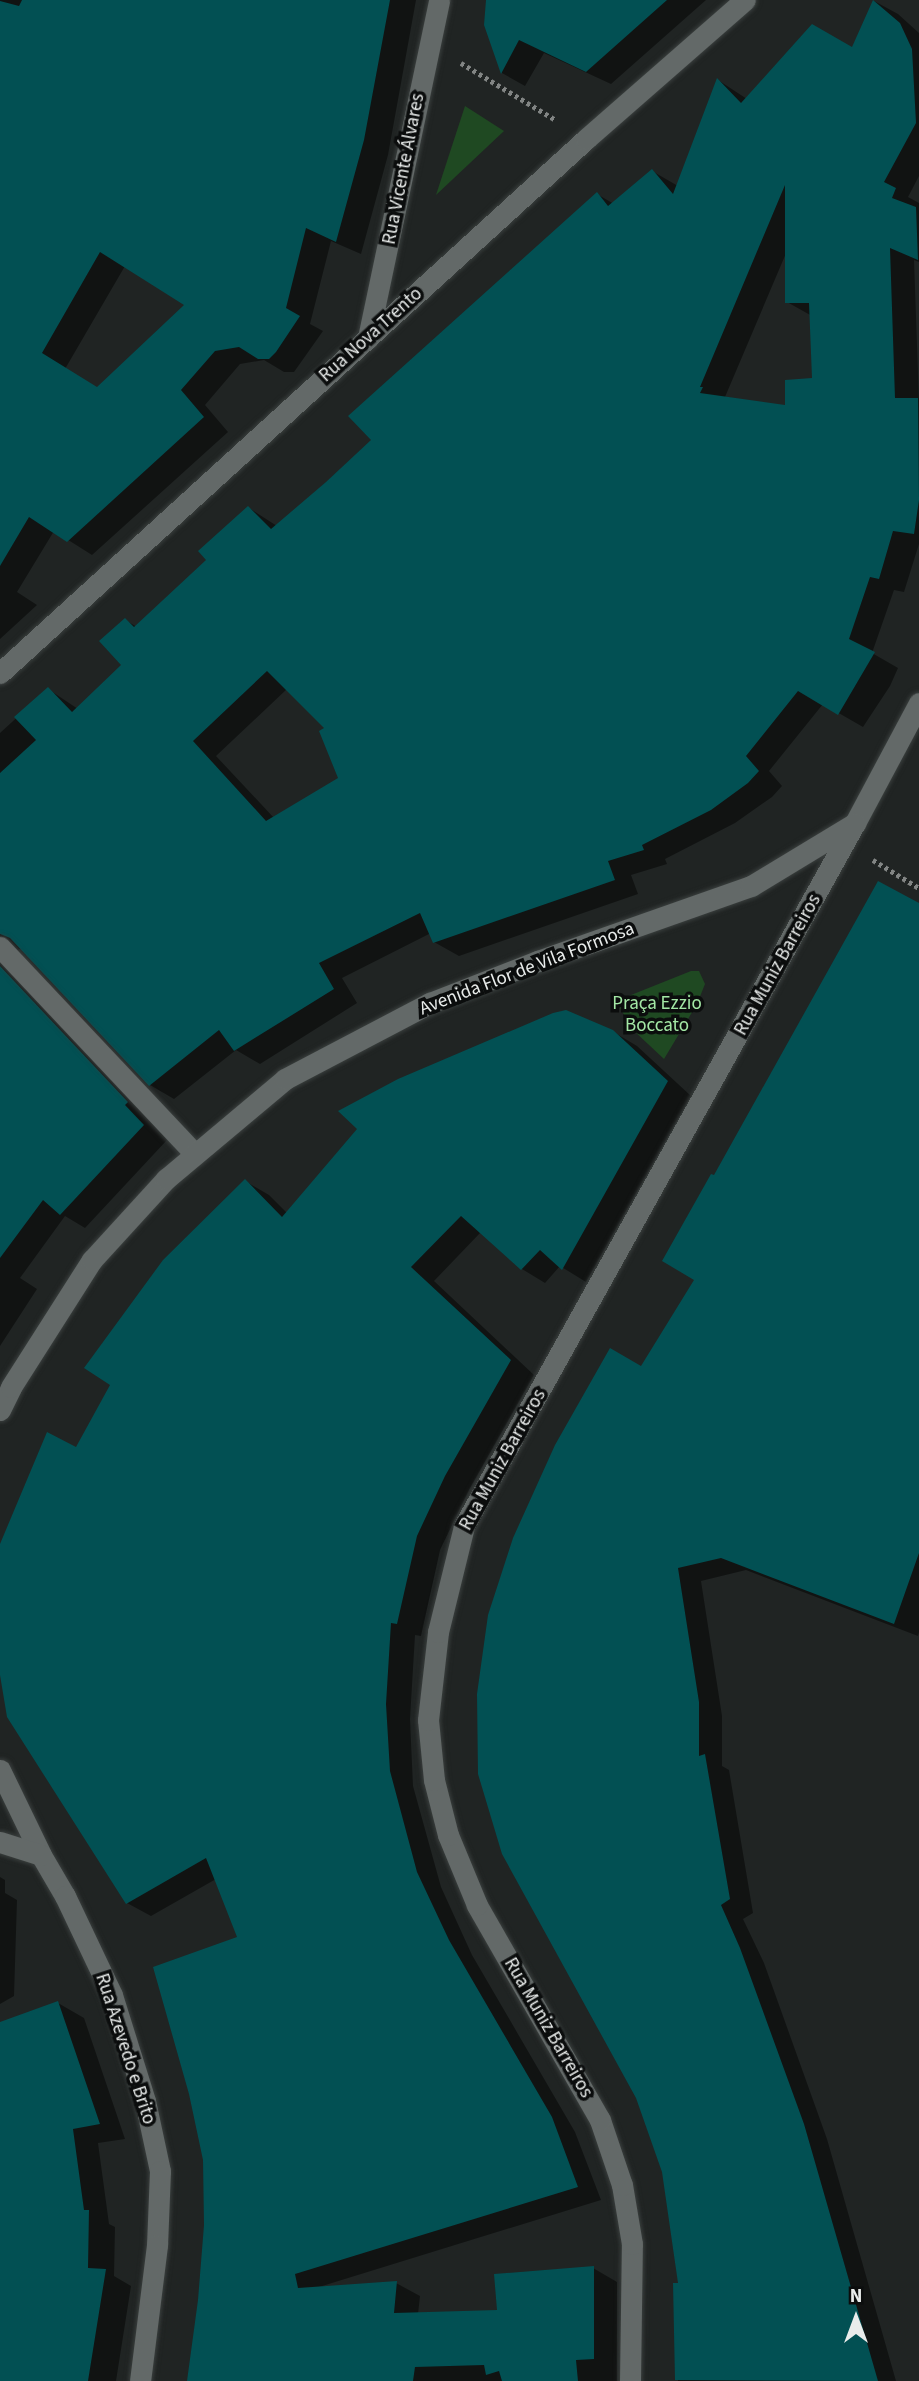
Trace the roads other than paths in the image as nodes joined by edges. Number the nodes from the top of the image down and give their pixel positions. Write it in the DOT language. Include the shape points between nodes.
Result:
graph roads {
  1 [pos="439,0"];
  2 [pos="745,0"];
  3 [pos="368,338"];
  4 [pos="0,673"];
  5 [pos="919,703"];
  6 [pos="850,833"];
  7 [pos="0,947"];
  8 [pos="195,1154"];
  9 [pos="0,1410"];
  10 [pos="0,1770"];
  11 [pos="0,1842"];
  12 [pos="41,1855"];
  13 [pos="140,2381"];
  14 [pos="630,2381"];
  1 -- 3 [label="street, Rua Vicente Álvares"];
  2 -- 3 [label="street, Rua Nova Trento"];
  3 -- 4 [label="street, Rua Nova Trento"];
  5 -- 6 [label="street"];
  6 -- 8 [label="street, Avenida Flor de Vila Formosa" via="751,886 430,1003 285,1079"];
  6 -- 14 [label="street, Rua Muniz Barreiros" via="464,1526 438,1632 428,1720 436,1791 448,1835 477,1905 600,2120 622,2185 632,2244"];
  7 -- 8 [label="street"];
  8 -- 9 [label="street, Avenida Flor de Vila Formosa" via="92,1260"];
  10 -- 12 [label="street, Rua Azevedo e Brito"];
  11 -- 12 [label="street"];
  12 -- 13 [label="street, Rua Azevedo e Brito" via="112,1995 145,2101 160,2171 157,2245"];
}
